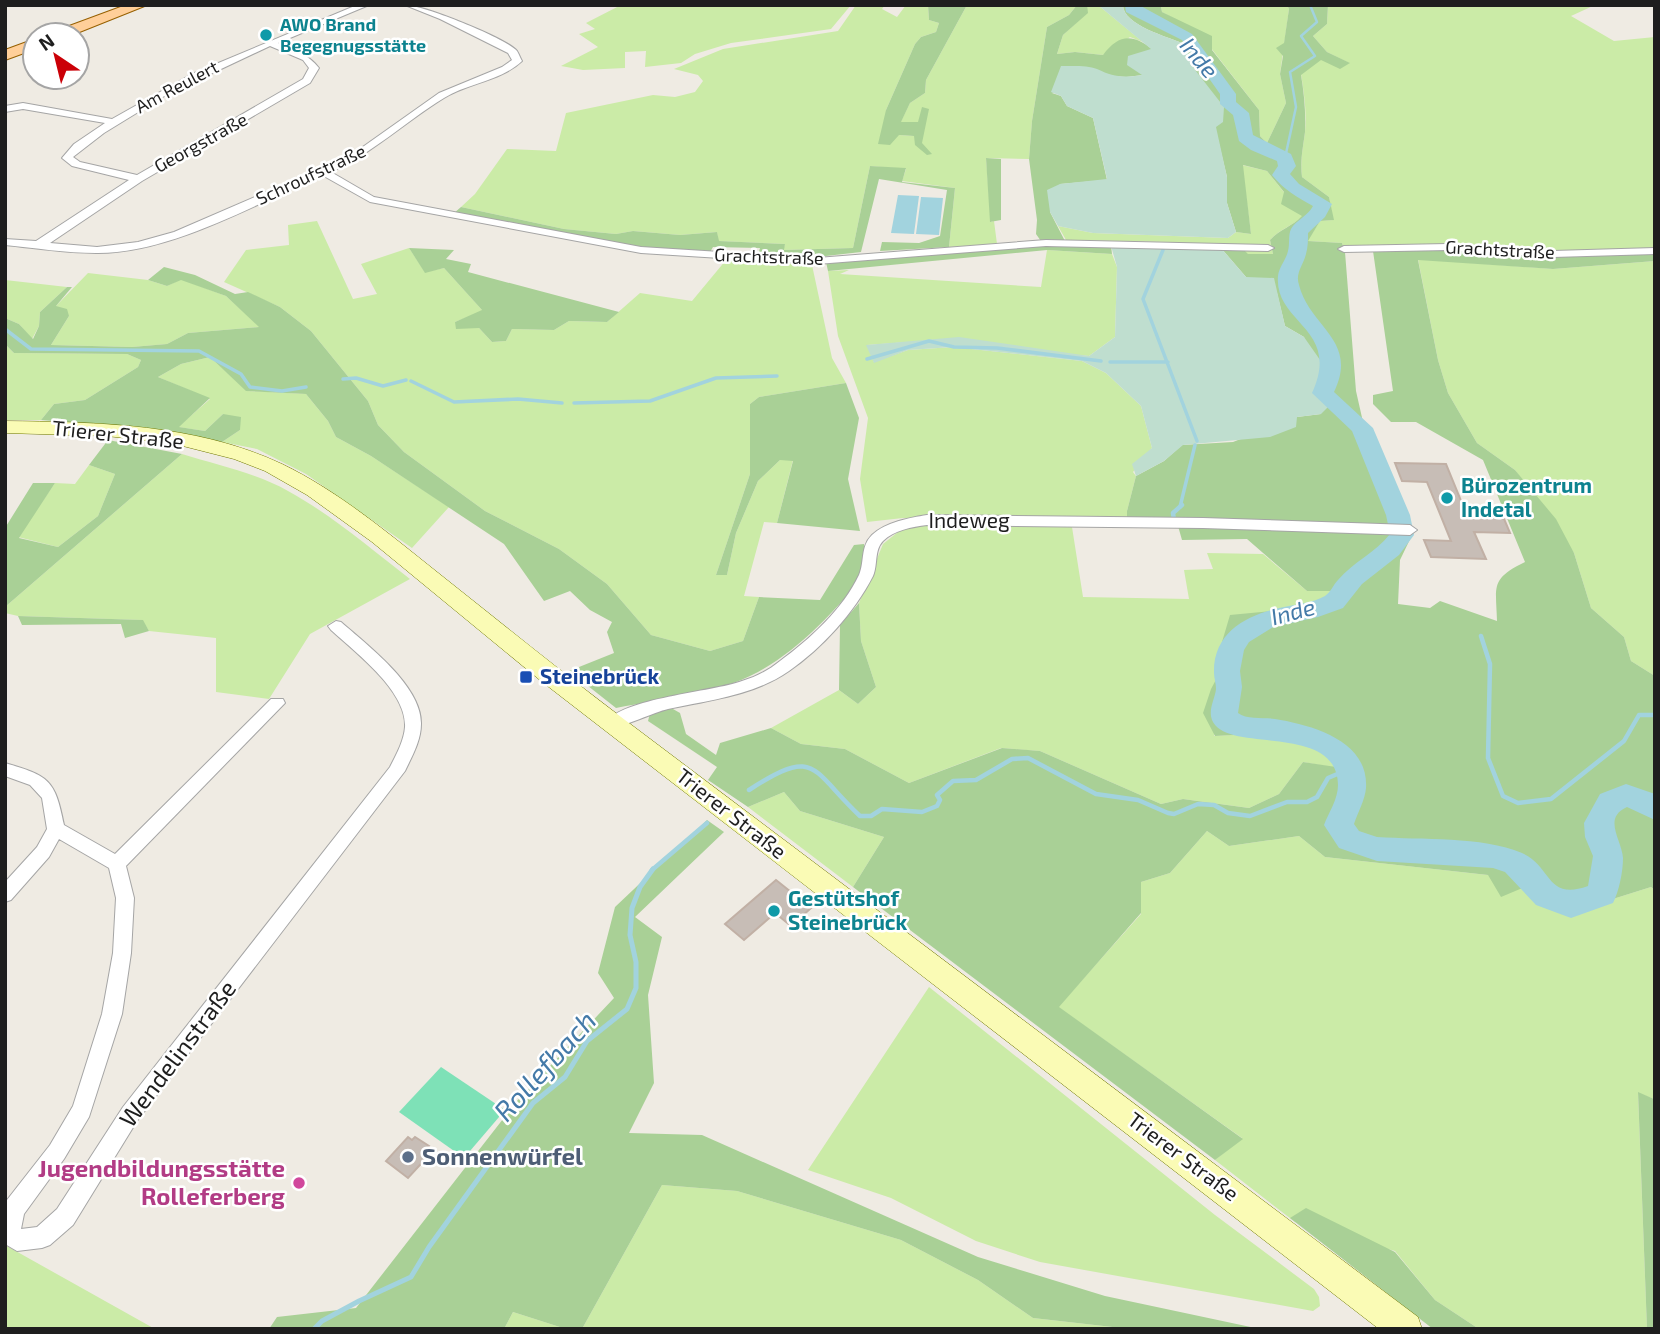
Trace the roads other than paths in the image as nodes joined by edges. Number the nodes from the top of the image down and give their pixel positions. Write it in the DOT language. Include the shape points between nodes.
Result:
graph roads {
  1 [pos="140,5"];
  2 [pos="365,5"];
  3 [pos="409,5"];
  4 [pos="91,23"];
  5 [pos="271,43"];
  6 [pos="5,109"];
  7 [pos="114,122"];
  8 [pos="324,172"];
  9 [pos="138,179"];
  10 [pos="5,242"];
  11 [pos="40,244"];
  12 [pos="1268,248"];
  13 [pos="1344,249"];
  14 [pos="1655,251"];
  15 [pos="5,427"];
  16 [pos="1410,530"];
  17 [pos="336,626"];
  18 [pos="277,703"];
  19 [pos="614,723"];
  20 [pos="5,769"];
  21 [pos="56,829"];
  22 [pos="117,864"];
  23 [pos="5,895"];
  24 [pos="1406,1329"];
  1 -- 4 [label="main road"];
  2 -- 5 [label="street, Am Reulert"];
  3 -- 8 [label="street, Schroufstraße" via="512,51 517,61 442,95 378,143"];
  5 -- 7 [label="street, Am Reulert" via="180,83"];
  5 -- 9 [label="street, Georgstraße" via="310,61 314,68 307,81"];
  6 -- 7 [label="street" via="23,106"];
  7 -- 9 [label="street, Am Reulert" via="67,158"];
  8 -- 11 [label="street, Schroufstraße" via="158,240 97,250"];
  8 -- 12 [label="street, Grachtstraße" via="370,199 641,250 817,261 1046,243"];
  9 -- 11 [label="street, Georgstraße"];
  10 -- 11 [label="street, Schroufstraße"];
  13 -- 14 [label="street, Grachtstraße" via="1440,247 1553,254"];
  15 -- 19 [label="main road, Trierer Straße" via="149,435 201,444 270,466 330,500"];
  16 -- 19 [label="street, Indeweg" via="1203,523 902,523 870,550 867,573 845,609 785,666 734,690 655,704"];
  17 -- 22 [label="street, Wendelinstraße" via="396,682 413,717 411,738 397,771 130,1114 65,1217 42,1237 17,1240 9,1225 15,1208 82,1110 111,1014 122,953 125,898"];
  18 -- 22 [label="street"];
  19 -- 24 [label="main road, Trierer Straße"];
  20 -- 21 [label="street" via="36,780 50,796"];
  21 -- 22 [label="street"];
  21 -- 23 [label="street" via="43,852"];
}
